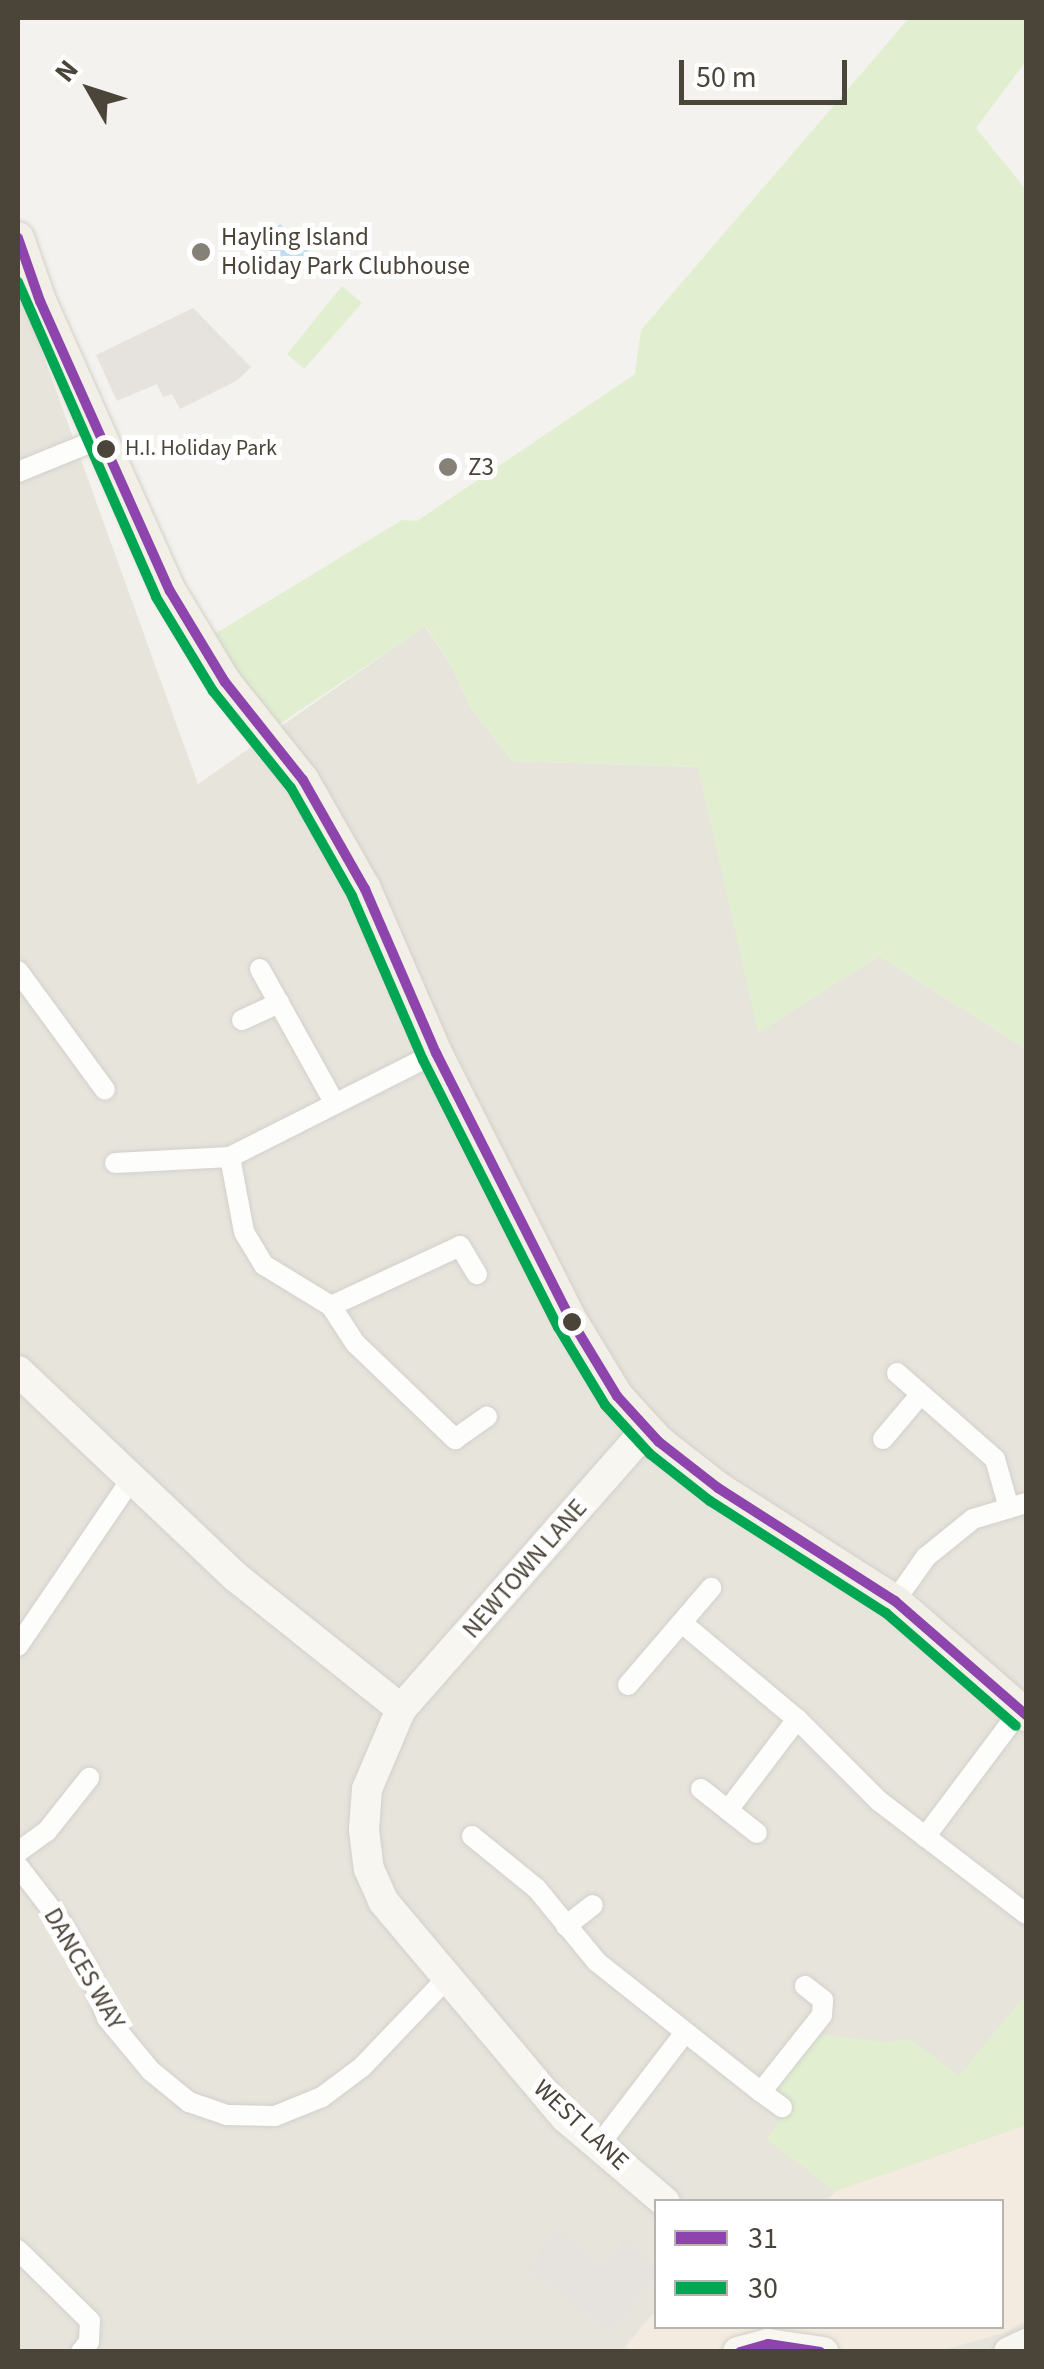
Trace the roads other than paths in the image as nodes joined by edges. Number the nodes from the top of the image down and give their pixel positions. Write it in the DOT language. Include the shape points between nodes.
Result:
graph roads {
  1 [pos="18,238"];
  2 [pos="104,437"];
  3 [pos="18,472"];
  4 [pos="260,969"];
  5 [pos="18,970"];
  6 [pos="279,1003"];
  7 [pos="242,1020"];
  8 [pos="436,1053"];
  9 [pos="105,1090"];
  10 [pos="334,1102"];
  11 [pos="230,1157"];
  12 [pos="115,1163"];
  13 [pos="477,1274"];
  14 [pos="331,1306"];
  15 [pos="18,1371"];
  16 [pos="897,1373"];
  17 [pos="920,1395"];
  18 [pos="488,1417"];
  19 [pos="647,1429"];
  20 [pos="883,1439"];
  21 [pos="130,1481"];
  22 [pos="1018,1506"];
  23 [pos="710,1588"];
  24 [pos="895,1602"];
  25 [pos="682,1623"];
  26 [pos="18,1646"];
  27 [pos="628,1685"];
  28 [pos="402,1709"];
  29 [pos="1024,1712"];
  30 [pos="797,1720"];
  31 [pos="88,1778"];
  32 [pos="701,1789"];
  33 [pos="728,1810"];
  34 [pos="757,1833"];
  35 [pos="472,1836"];
  36 [pos="924,1837"];
  37 [pos="18,1852"];
  38 [pos="18,1866"];
  39 [pos="593,1906"];
  40 [pos="1026,1914"];
  41 [pos="566,1926"];
  42 [pos="446,1979"];
  43 [pos="805,1986"];
  44 [pos="684,2034"];
  45 [pos="762,2092"];
  46 [pos="782,2107"];
  47 [pos="599,2144"];
  48 [pos="663,2199"];
  49 [pos="18,2250"];
  50 [pos="756,2341"];
  51 [pos="1026,2344"];
  52 [pos="82,2352"];
  53 [pos="824,2352"];
  54 [pos="1008,2352"];
  1 -- 2 [label="main road"];
  2 -- 3 [label="street"];
  2 -- 8 [label="main road" via="170,592 225,682 302,780 365,888"];
  4 -- 6 [label="street"];
  5 -- 9 [label="street"];
  6 -- 7 [label="street"];
  6 -- 10 [label="street"];
  8 -- 10 [label="street"];
  8 -- 19 [label="main road" via="570,1320"];
  10 -- 11 [label="street"];
  11 -- 12 [label="street"];
  11 -- 14 [label="street" via="244,1232 264,1264"];
  13 -- 14 [label="street" via="460,1246"];
  14 -- 18 [label="street" via="355,1343 456,1439"];
  15 -- 21 [label="street"];
  16 -- 17 [label="street"];
  17 -- 20 [label="street"];
  17 -- 22 [label="street" via="995,1459"];
  19 -- 24 [label="main road" via="718,1488"];
  19 -- 28 [label="street, NEWTOWN LANE"];
  21 -- 26 [label="street"];
  21 -- 28 [label="street" via="237,1578"];
  22 -- 24 [label="street" via="973,1519 926,1557"];
  23 -- 25 [label="street"];
  24 -- 29 [label="main road"];
  25 -- 27 [label="street"];
  25 -- 30 [label="street"];
  28 -- 42 [label="street, WEST LANE" via="367,1789 368,1869 383,1901"];
  29 -- 36 [label="street"];
  30 -- 33 [label="street"];
  30 -- 36 [label="street"];
  31 -- 37 [label="street" via="47,1832"];
  32 -- 33 [label="street"];
  33 -- 34 [label="street"];
  35 -- 41 [label="street" via="517,1872"];
  36 -- 40 [label="street"];
  38 -- 42 [label="street, DANCES WAY" via="59,1918 107,2018 151,2071 189,2102 228,2115 274,2116 322,2098 362,2067"];
  39 -- 41 [label="street"];
  41 -- 44 [label="street" via="597,1962"];
  42 -- 47 [label="street, WEST LANE" via="565,2116"];
  43 -- 45 [label="street" via="823,2000 822,2015"];
  44 -- 45 [label="street"];
  44 -- 47 [label="street"];
  45 -- 46 [label="street"];
  47 -- 48 [label="street, WEST LANE"];
  49 -- 52 [label="street" via="90,2320"];
  50 -- 53 [label="street"];
  51 -- 54 [label="street"];
}
